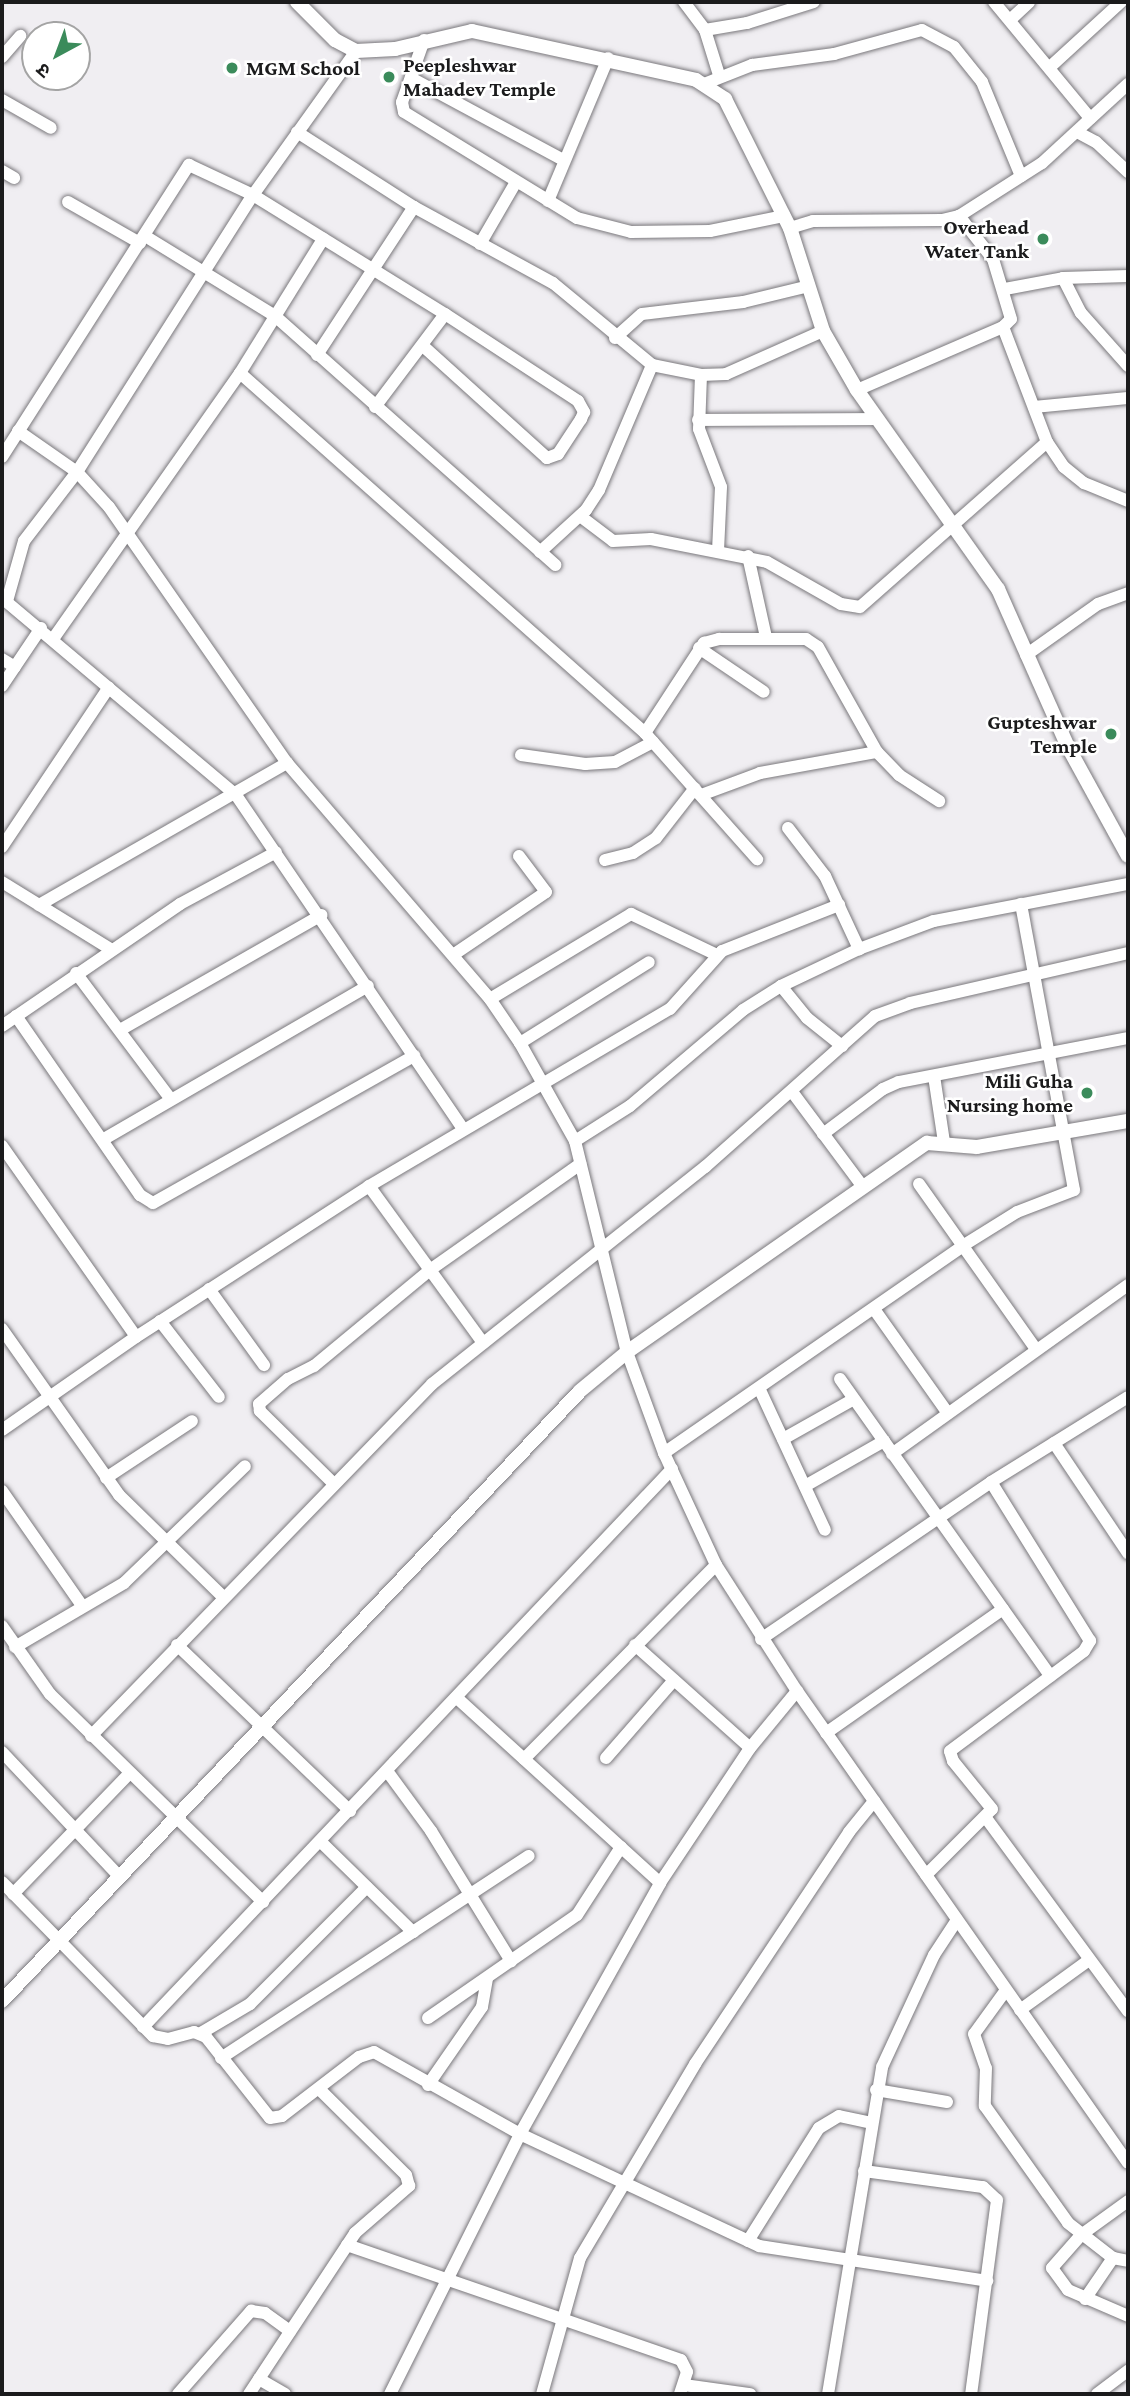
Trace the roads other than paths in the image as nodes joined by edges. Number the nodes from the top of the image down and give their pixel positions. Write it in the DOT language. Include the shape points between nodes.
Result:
graph roads {
  1 [pos="298,2"];
  2 [pos="684,2"];
  3 [pos="814,2"];
  4 [pos="994,2"];
  5 [pos="1029,2"];
  6 [pos="1121,2"];
  7 [pos="1010,19"];
  8 [pos="705,30"];
  9 [pos="20,36"];
  10 [pos="425,40"];
  11 [pos="356,51"];
  12 [pos="2,57"];
  13 [pos="608,58"];
  14 [pos="1050,66"];
  15 [pos="719,75"];
  16 [pos="411,78"];
  17 [pos="704,84"];
  18 [pos="1128,84"];
  19 [pos="2,100"];
  20 [pos="1090,118"];
  21 [pos="51,128"];
  22 [pos="297,132"];
  23 [pos="1077,132"];
  24 [pos="563,160"];
  25 [pos="2,171"];
  26 [pos="1128,172"];
  27 [pos="1021,176"];
  28 [pos="14,178"];
  29 [pos="516,182"];
  30 [pos="253,195"];
  31 [pos="548,201"];
  32 [pos="68,202"];
  33 [pos="414,206"];
  34 [pos="959,216"];
  35 [pos="787,222"];
  36 [pos="143,239"];
  37 [pos="323,239"];
  38 [pos="480,244"];
  39 [pos="374,270"];
  40 [pos="204,271"];
  41 [pos="1128,276"];
  42 [pos="1063,278"];
  43 [pos="809,286"];
  44 [pos="1005,289"];
  45 [pos="445,314"];
  46 [pos="275,316"];
  47 [pos="1003,327"];
  48 [pos="823,331"];
  49 [pos="615,338"];
  50 [pos="424,347"];
  51 [pos="317,355"];
  52 [pos="652,365"];
  53 [pos="1128,366"];
  54 [pos="240,373"];
  55 [pos="701,376"];
  56 [pos="857,390"];
  57 [pos="1128,398"];
  58 [pos="376,407"];
  59 [pos="1034,407"];
  60 [pos="878,419"];
  61 [pos="698,420"];
  62 [pos="18,431"];
  63 [pos="1047,442"];
  64 [pos="2,457"];
  65 [pos="76,472"];
  66 [pos="1128,501"];
  67 [pos="580,516"];
  68 [pos="953,523"];
  69 [pos="129,535"];
  70 [pos="718,550"];
  71 [pos="540,552"];
  72 [pos="748,556"];
  73 [pos="555,565"];
  74 [pos="1128,593"];
  75 [pos="4,600"];
  76 [pos="41,628"];
  77 [pos="766,637"];
  78 [pos="53,639"];
  79 [pos="699,648"];
  80 [pos="1026,654"];
  81 [pos="2,659"];
  82 [pos="15,667"];
  83 [pos="2,686"];
  84 [pos="109,687"];
  85 [pos="764,692"];
  86 [pos="649,737"];
  87 [pos="877,752"];
  88 [pos="521,755"];
  89 [pos="287,763"];
  90 [pos="698,791"];
  91 [pos="236,795"];
  92 [pos="939,801"];
  93 [pos="788,828"];
  94 [pos="2,847"];
  95 [pos="276,852"];
  96 [pos="519,856"];
  97 [pos="1128,856"];
  98 [pos="757,859"];
  99 [pos="605,860"];
  100 [pos="2,882"];
  101 [pos="1128,884"];
  102 [pos="1021,904"];
  103 [pos="38,905"];
  104 [pos="839,905"];
  105 [pos="322,915"];
  106 [pos="859,949"];
  107 [pos="112,950"];
  108 [pos="1128,953"];
  109 [pos="453,955"];
  110 [pos="717,955"];
  111 [pos="649,962"];
  112 [pos="76,973"];
  113 [pos="1036,974"];
  114 [pos="368,986"];
  115 [pos="781,986"];
  116 [pos="490,999"];
  117 [pos="16,1016"];
  118 [pos="2,1026"];
  119 [pos="120,1030"];
  120 [pos="1128,1038"];
  121 [pos="520,1043"];
  122 [pos="842,1046"];
  123 [pos="414,1056"];
  124 [pos="1052,1056"];
  125 [pos="934,1076"];
  126 [pos="545,1084"];
  127 [pos="793,1093"];
  128 [pos="170,1098"];
  129 [pos="1128,1121"];
  130 [pos="462,1128"];
  131 [pos="823,1134"];
  132 [pos="1067,1134"];
  133 [pos="104,1139"];
  134 [pos="575,1141"];
  135 [pos="944,1142"];
  136 [pos="2,1146"];
  137 [pos="580,1164"];
  138 [pos="919,1184"];
  139 [pos="369,1186"];
  140 [pos="863,1187"];
  141 [pos="964,1245"];
  142 [pos="602,1248"];
  143 [pos="430,1270"];
  144 [pos="1128,1284"];
  145 [pos="209,1289"];
  146 [pos="874,1309"];
  147 [pos="160,1321"];
  148 [pos="2,1329"];
  149 [pos="136,1337"];
  150 [pos="483,1343"];
  151 [pos="1036,1349"];
  152 [pos="627,1352"];
  153 [pos="264,1365"];
  154 [pos="840,1378"];
  155 [pos="760,1390"];
  156 [pos="219,1397"];
  157 [pos="1128,1397"];
  158 [pos="50,1398"];
  159 [pos="854,1399"];
  160 [pos="947,1412"];
  161 [pos="192,1421"];
  162 [pos="2,1430"];
  163 [pos="783,1439"];
  164 [pos="884,1441"];
  165 [pos="1054,1443"];
  166 [pos="664,1452"];
  167 [pos="892,1454"];
  168 [pos="245,1466"];
  169 [pos="672,1469"];
  170 [pos="106,1478"];
  171 [pos="991,1482"];
  172 [pos="333,1483"];
  173 [pos="805,1486"];
  174 [pos="2,1491"];
  175 [pos="938,1518"];
  176 [pos="825,1530"];
  177 [pos="168,1545"];
  178 [pos="1128,1553"];
  179 [pos="716,1565"];
  180 [pos="223,1597"];
  181 [pos="83,1607"];
  182 [pos="1003,1609"];
  183 [pos="2,1626"];
  184 [pos="761,1639"];
  185 [pos="177,1645"];
  186 [pos="635,1646"];
  187 [pos="15,1647"];
  188 [pos="1050,1676"];
  189 [pos="674,1680"];
  190 [pos="797,1691"];
  191 [pos="457,1698"];
  192 [pos="262,1727"];
  193 [pos="826,1733"];
  194 [pos="91,1736"];
  195 [pos="750,1748"];
  196 [pos="2,1752"];
  197 [pos="606,1758"];
  198 [pos="524,1759"];
  199 [pos="387,1771"];
  200 [pos="130,1773"];
  201 [pos="874,1801"];
  202 [pos="350,1811"];
  203 [pos="176,1818"];
  204 [pos="986,1818"];
  205 [pos="74,1833"];
  206 [pos="321,1842"];
  207 [pos="621,1847"];
  208 [pos="529,1856"];
  209 [pos="926,1875"];
  210 [pos="120,1877"];
  211 [pos="2,1882"];
  212 [pos="660,1883"];
  213 [pos="367,1887"];
  214 [pos="13,1894"];
  215 [pos="472,1894"];
  216 [pos="263,1902"];
  217 [pos="957,1920"];
  218 [pos="413,1931"];
  219 [pos="58,1943"];
  220 [pos="1089,1960"];
  221 [pos="512,1961"];
  222 [pos="487,1978"];
  223 [pos="1006,1990"];
  224 [pos="2,2001"];
  225 [pos="1020,2010"];
  226 [pos="1128,2011"];
  227 [pos="428,2018"];
  228 [pos="143,2027"];
  229 [pos="201,2033"];
  230 [pos="221,2058"];
  231 [pos="428,2085"];
  232 [pos="320,2090"];
  233 [pos="876,2090"];
  234 [pos="947,2102"];
  235 [pos="871,2123"];
  236 [pos="520,2134"];
  237 [pos="1128,2163"];
  238 [pos="864,2171"];
  239 [pos="625,2185"];
  240 [pos="1128,2201"];
  241 [pos="1081,2235"];
  242 [pos="748,2241"];
  243 [pos="347,2245"];
  244 [pos="1113,2258"];
  245 [pos="849,2260"];
  246 [pos="1128,2261"];
  247 [pos="446,2281"];
  248 [pos="987,2281"];
  249 [pos="1085,2299"];
  250 [pos="1128,2316"];
  251 [pos="560,2321"];
  252 [pos="290,2331"];
  253 [pos="1128,2371"];
  254 [pos="259,2379"];
  255 [pos="682,2389"];
  256 [pos="178,2394"];
  257 [pos="249,2394"];
  258 [pos="285,2394"];
  259 [pos="390,2394"];
  260 [pos="542,2394"];
  261 [pos="750,2394"];
  262 [pos="828,2394"];
  263 [pos="971,2394"];
  264 [pos="1097,2394"];
  1 -- 11 [label="street" via="325,32"];
  2 -- 8 [label="street"];
  3 -- 8 [label="street" via="747,23"];
  4 -- 7 [label="street"];
  5 -- 7 [label="street"];
  6 -- 14 [label="street"];
  7 -- 14 [label="street"];
  8 -- 15 [label="street"];
  9 -- 12 [label="street"];
  10 -- 11 [label="street"];
  10 -- 13 [label="street" via="472,31"];
  10 -- 16 [label="street"];
  11 -- 22 [label="street"];
  13 -- 17 [label="street"];
  13 -- 24 [label="street"];
  14 -- 20 [label="street"];
  15 -- 17 [label="street"];
  15 -- 27 [label="street" via="767,61 834,54 922,30 954,47 982,82"];
  16 -- 24 [label="street"];
  16 -- 29 [label="street" via="401,103 408,117"];
  17 -- 35 [label="street" via="725,99"];
  18 -- 20 [label="street"];
  19 -- 21 [label="street"];
  20 -- 23 [label="street"];
  22 -- 30 [label="street"];
  22 -- 33 [label="street"];
  23 -- 26 [label="street" via="1096,142"];
  23 -- 27 [label="street"];
  24 -- 31 [label="street"];
  25 -- 28 [label="street"];
  27 -- 34 [label="street"];
  29 -- 31 [label="street"];
  29 -- 38 [label="street"];
  30 -- 36 [label="street" via="189,165"];
  30 -- 37 [label="street"];
  30 -- 40 [label="street"];
  31 -- 35 [label="street" via="595,225 631,232 710,232"];
  32 -- 36 [label="street"];
  33 -- 38 [label="street"];
  33 -- 39 [label="street"];
  34 -- 35 [label="street"];
  34 -- 44 [label="street" via="985,244"];
  35 -- 43 [label="street"];
  36 -- 40 [label="street"];
  36 -- 62 [label="street"];
  37 -- 39 [label="street"];
  37 -- 46 [label="street"];
  38 -- 49 [label="street" via="553,283"];
  39 -- 45 [label="street"];
  39 -- 51 [label="street"];
  40 -- 46 [label="street"];
  40 -- 65 [label="street"];
  41 -- 42 [label="street"];
  42 -- 44 [label="street"];
  42 -- 53 [label="street" via="1081,313"];
  43 -- 48 [label="street"];
  43 -- 49 [label="street" via="743,302 642,314"];
  44 -- 47 [label="street" via="1012,312"];
  45 -- 50 [label="street"];
  45 -- 50 [label="street" via="582,406 582,419 558,454 547,458"];
  46 -- 51 [label="street"];
  46 -- 54 [label="street"];
  47 -- 56 [label="street"];
  47 -- 59 [label="street"];
  48 -- 55 [label="street" via="748,367"];
  48 -- 56 [label="street"];
  49 -- 52 [label="street"];
  50 -- 58 [label="street"];
  51 -- 58 [label="street"];
  52 -- 55 [label="street"];
  52 -- 67 [label="street" via="609,472"];
  54 -- 69 [label="street"];
  54 -- 86 [label="street"];
  55 -- 61 [label="street"];
  56 -- 60 [label="street"];
  57 -- 59 [label="street"];
  58 -- 71 [label="street"];
  59 -- 63 [label="street"];
  60 -- 61 [label="street"];
  60 -- 68 [label="street"];
  61 -- 70 [label="street" via="721,487"];
  62 -- 64 [label="street"];
  62 -- 65 [label="street"];
  63 -- 66 [label="street" via="1074,477"];
  63 -- 68 [label="street"];
  65 -- 69 [label="street"];
  65 -- 75 [label="street" via="24,541"];
  67 -- 70 [label="street" via="613,541 651,538"];
  67 -- 71 [label="street"];
  68 -- 72 [label="street" via="860,607 841,604 768,562"];
  68 -- 80 [label="street" via="998,589"];
  69 -- 78 [label="street"];
  69 -- 89 [label="street"];
  70 -- 72 [label="street"];
  71 -- 73 [label="street"];
  72 -- 77 [label="street"];
  74 -- 80 [label="street" via="1098,604"];
  75 -- 76 [label="street"];
  76 -- 78 [label="street"];
  76 -- 82 [label="street"];
  77 -- 79 [label="street" via="710,640"];
  77 -- 87 [label="street" via="813,642"];
  78 -- 84 [label="street"];
  79 -- 85 [label="street"];
  79 -- 86 [label="street"];
  80 -- 97 [label="street" via="1068,747"];
  81 -- 82 [label="street"];
  82 -- 83 [label="street"];
  84 -- 91 [label="street"];
  84 -- 94 [label="street"];
  86 -- 88 [label="street" via="615,762 585,764"];
  86 -- 90 [label="street"];
  87 -- 90 [label="street" via="760,773"];
  87 -- 92 [label="street" via="899,775"];
  89 -- 91 [label="street"];
  89 -- 109 [label="street"];
  90 -- 98 [label="street"];
  90 -- 99 [label="street" via="656,838 633,853"];
  91 -- 95 [label="street"];
  91 -- 103 [label="street"];
  93 -- 104 [label="street" via="821,870"];
  95 -- 105 [label="street"];
  95 -- 107 [label="street" via="180,904"];
  96 -- 109 [label="street" via="546,891"];
  100 -- 103 [label="street"];
  101 -- 102 [label="street"];
  102 -- 106 [label="street" via="934,921"];
  102 -- 113 [label="street"];
  103 -- 107 [label="street"];
  104 -- 106 [label="street"];
  104 -- 110 [label="street" via="747,937"];
  105 -- 114 [label="street"];
  105 -- 119 [label="street"];
  106 -- 115 [label="street"];
  107 -- 112 [label="street"];
  108 -- 113 [label="street"];
  109 -- 116 [label="street"];
  110 -- 116 [label="street" via="631,914"];
  110 -- 126 [label="street" via="680,1003"];
  111 -- 121 [label="street"];
  112 -- 117 [label="street"];
  112 -- 119 [label="street"];
  113 -- 122 [label="street" via="910,1003 875,1016"];
  113 -- 124 [label="street"];
  114 -- 123 [label="street"];
  114 -- 128 [label="street"];
  115 -- 122 [label="street" via="807,1018"];
  115 -- 134 [label="street" via="743,1010 630,1106"];
  116 -- 121 [label="street"];
  117 -- 118 [label="street"];
  117 -- 133 [label="street"];
  119 -- 128 [label="street"];
  120 -- 124 [label="street"];
  121 -- 126 [label="street"];
  122 -- 127 [label="street"];
  123 -- 130 [label="street"];
  123 -- 133 [label="street" via="158,1202 140,1195"];
  124 -- 125 [label="street"];
  124 -- 132 [label="street"];
  125 -- 131 [label="street" via="883,1089"];
  125 -- 135 [label="street"];
  126 -- 130 [label="street"];
  126 -- 134 [label="street"];
  127 -- 131 [label="street"];
  127 -- 142 [label="street"];
  128 -- 133 [label="street"];
  129 -- 132 [label="street"];
  130 -- 139 [label="street"];
  131 -- 140 [label="street"];
  132 -- 135 [label="street" via="977,1147"];
  132 -- 141 [label="street" via="1074,1184 1069,1195 1025,1208"];
  134 -- 137 [label="street"];
  135 -- 140 [label="street" via="914,1150"];
  136 -- 149 [label="street"];
  137 -- 142 [label="street"];
  137 -- 143 [label="street"];
  138 -- 141 [label="street"];
  139 -- 143 [label="street"];
  139 -- 145 [label="street"];
  140 -- 152 [label="street"];
  141 -- 146 [label="street"];
  141 -- 151 [label="street"];
  142 -- 150 [label="street"];
  142 -- 152 [label="street"];
  143 -- 150 [label="street"];
  143 -- 172 [label="street" via="314,1366 288,1379 259,1404"];
  144 -- 151 [label="street"];
  145 -- 147 [label="street"];
  145 -- 153 [label="street"];
  146 -- 155 [label="street"];
  146 -- 160 [label="street"];
  147 -- 149 [label="street"];
  147 -- 156 [label="street"];
  148 -- 158 [label="street"];
  149 -- 158 [label="street"];
  150 -- 172 [label="street" via="432,1384"];
  151 -- 160 [label="street"];
  152 -- 166 [label="street"];
  152 -- 192 [label="street" via="580,1391"];
  154 -- 159 [label="street"];
  155 -- 163 [label="street"];
  155 -- 166 [label="street"];
  157 -- 165 [label="street"];
  158 -- 162 [label="street"];
  158 -- 170 [label="street"];
  159 -- 163 [label="street"];
  159 -- 164 [label="street"];
  160 -- 167 [label="street"];
  161 -- 170 [label="street"];
  163 -- 173 [label="street"];
  164 -- 167 [label="street"];
  164 -- 173 [label="street"];
  165 -- 171 [label="street"];
  165 -- 178 [label="street"];
  166 -- 169 [label="street"];
  167 -- 175 [label="street"];
  168 -- 177 [label="street"];
  169 -- 179 [label="street"];
  169 -- 191 [label="street"];
  170 -- 177 [label="street"];
  171 -- 175 [label="street"];
  171 -- 188 [label="street" via="1087,1631 1088,1647"];
  172 -- 180 [label="street"];
  173 -- 176 [label="street"];
  174 -- 181 [label="street"];
  175 -- 182 [label="street"];
  175 -- 184 [label="street"];
  177 -- 180 [label="street"];
  177 -- 181 [label="street" via="124,1583"];
  179 -- 184 [label="street"];
  179 -- 186 [label="street"];
  180 -- 185 [label="street"];
  181 -- 187 [label="street"];
  182 -- 188 [label="street"];
  182 -- 193 [label="street"];
  183 -- 187 [label="street"];
  184 -- 190 [label="street"];
  185 -- 192 [label="street"];
  185 -- 194 [label="street"];
  186 -- 189 [label="street"];
  186 -- 198 [label="street"];
  187 -- 194 [label="street" via="50,1694"];
  188 -- 204 [label="street" via="950,1751 953,1761 992,1805"];
  189 -- 195 [label="street"];
  189 -- 197 [label="street"];
  190 -- 193 [label="street"];
  190 -- 195 [label="street"];
  191 -- 198 [label="street"];
  191 -- 199 [label="street"];
  192 -- 202 [label="street"];
  192 -- 203 [label="street"];
  193 -- 201 [label="street"];
  194 -- 200 [label="street"];
  195 -- 212 [label="street"];
  196 -- 205 [label="street"];
  198 -- 207 [label="street"];
  199 -- 202 [label="street"];
  199 -- 215 [label="street"];
  200 -- 203 [label="street"];
  200 -- 205 [label="street"];
  201 -- 209 [label="street"];
  201 -- 239 [label="street" via="695,2064"];
  202 -- 206 [label="street"];
  203 -- 210 [label="street"];
  203 -- 216 [label="street"];
  204 -- 209 [label="street"];
  204 -- 220 [label="street"];
  205 -- 210 [label="street"];
  205 -- 214 [label="street"];
  206 -- 213 [label="street"];
  206 -- 216 [label="street"];
  207 -- 212 [label="street"];
  207 -- 221 [label="street" via="577,1915"];
  208 -- 215 [label="street"];
  209 -- 217 [label="street"];
  210 -- 219 [label="street"];
  211 -- 214 [label="street"];
  212 -- 236 [label="street"];
  213 -- 218 [label="street"];
  213 -- 229 [label="street" via="250,2004"];
  214 -- 219 [label="street"];
  215 -- 218 [label="street"];
  215 -- 221 [label="street"];
  216 -- 228 [label="street"];
  217 -- 223 [label="street"];
  217 -- 233 [label="street" via="934,1955 882,2067"];
  218 -- 230 [label="street"];
  219 -- 224 [label="street"];
  219 -- 228 [label="street"];
  220 -- 225 [label="street"];
  220 -- 226 [label="street"];
  221 -- 222 [label="street"];
  222 -- 227 [label="street"];
  222 -- 231 [label="street" via="482,2007"];
  223 -- 225 [label="street"];
  223 -- 241 [label="street" via="974,2034 986,2068 985,2106 1052,2204"];
  225 -- 237 [label="street"];
  228 -- 229 [label="street" via="160,2039"];
  229 -- 230 [label="street"];
  230 -- 232 [label="street" via="270,2118 282,2116"];
  231 -- 232 [label="street" via="374,2052 359,2057"];
  231 -- 236 [label="street"];
  232 -- 243 [label="street" via="410,2182 366,2221"];
  233 -- 234 [label="street"];
  233 -- 235 [label="street"];
  235 -- 238 [label="street"];
  235 -- 242 [label="street" via="839,2116 819,2128"];
  236 -- 239 [label="street"];
  236 -- 247 [label="street"];
  238 -- 245 [label="street"];
  238 -- 248 [label="street" via="992,2191 998,2207"];
  239 -- 242 [label="street"];
  239 -- 251 [label="street" via="580,2258"];
  240 -- 241 [label="street"];
  241 -- 244 [label="street"];
  241 -- 249 [label="street" via="1052,2268 1057,2280"];
  242 -- 245 [label="street" via="776,2250"];
  243 -- 247 [label="street"];
  243 -- 252 [label="street"];
  244 -- 246 [label="street"];
  244 -- 249 [label="street"];
  245 -- 248 [label="street"];
  245 -- 262 [label="street"];
  247 -- 251 [label="street"];
  247 -- 259 [label="street"];
  248 -- 263 [label="street"];
  249 -- 250 [label="street"];
  251 -- 255 [label="street" via="681,2360 687,2372"];
  251 -- 260 [label="street"];
  252 -- 254 [label="street"];
  252 -- 256 [label="street" via="265,2314 251,2311"];
  253 -- 264 [label="street"];
  254 -- 257 [label="street"];
  254 -- 258 [label="street"];
  255 -- 261 [label="street"];
}
